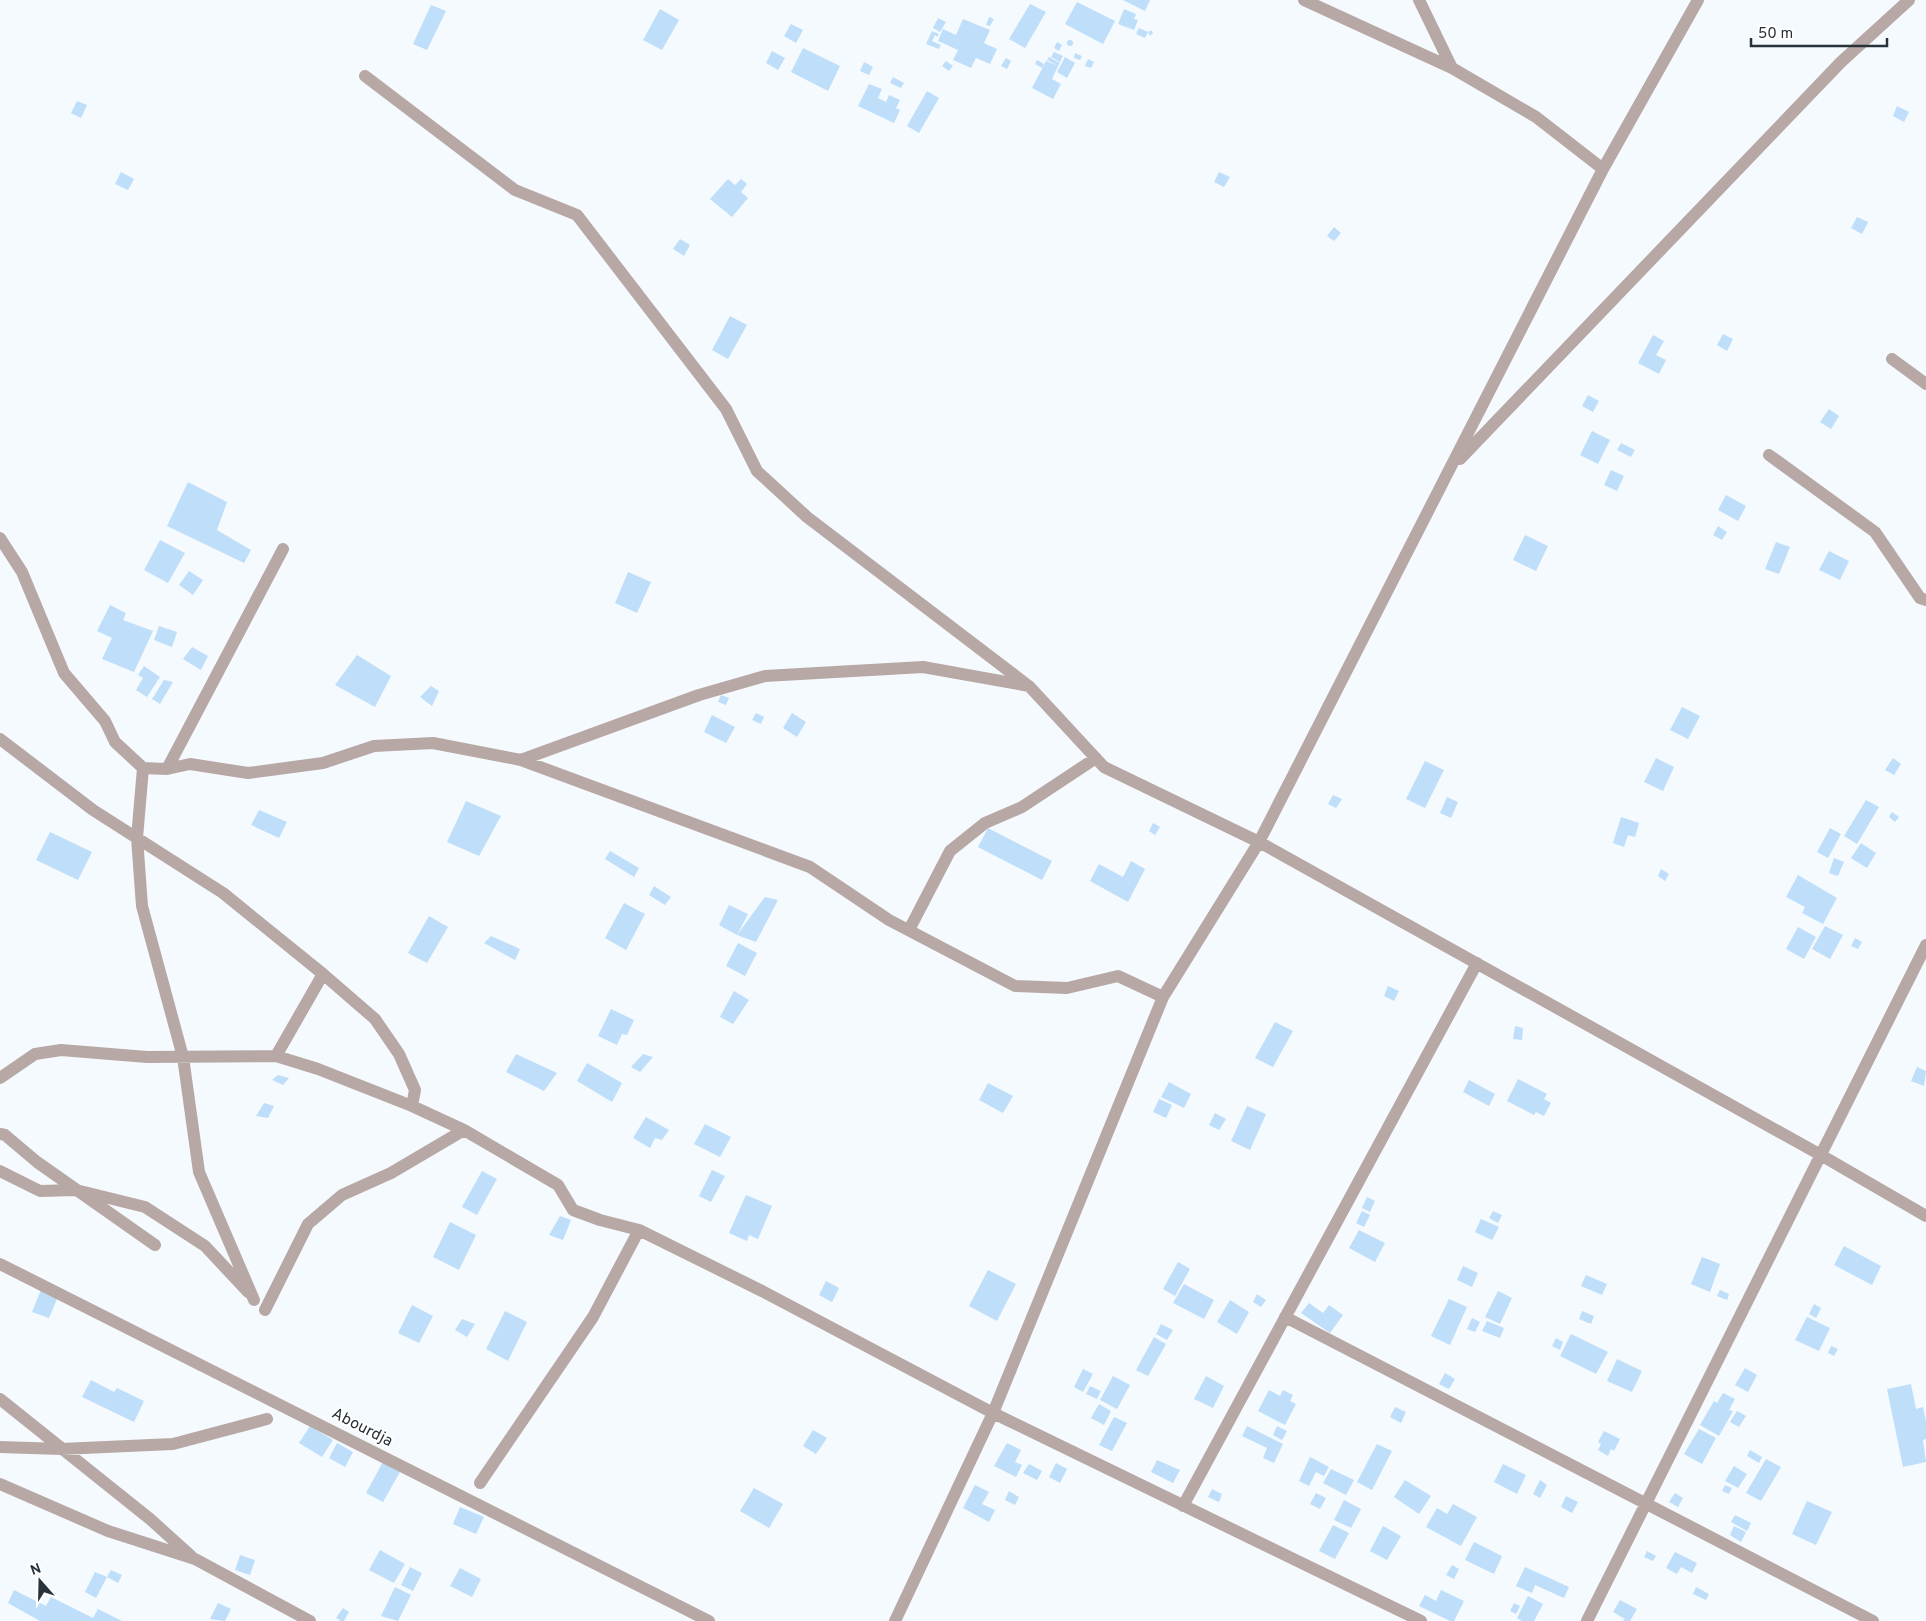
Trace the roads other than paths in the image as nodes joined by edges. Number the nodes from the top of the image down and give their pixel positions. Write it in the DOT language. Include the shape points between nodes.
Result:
graph roads {
  1 [pos="1304,0"];
  2 [pos="1419,0"];
  3 [pos="1698,0"];
  4 [pos="1909,0"];
  5 [pos="1452,68"];
  6 [pos="365,76"];
  7 [pos="1603,169"];
  8 [pos="1892,359"];
  9 [pos="1926,384"];
  10 [pos="1769,455"];
  11 [pos="1450,469"];
  12 [pos="0,538"];
  13 [pos="283,549"];
  14 [pos="1926,600"];
  15 [pos="1029,686"];
  16 [pos="0,739"];
  17 [pos="1096,758"];
  18 [pos="521,760"];
  19 [pos="143,768"];
  20 [pos="167,769"];
  21 [pos="136,838"];
  22 [pos="1259,842"];
  23 [pos="909,930"];
  24 [pos="1926,945"];
  25 [pos="1477,963"];
  26 [pos="324,974"];
  27 [pos="1163,997"];
  28 [pos="276,1056"];
  29 [pos="183,1057"];
  30 [pos="0,1078"];
  31 [pos="412,1106"];
  32 [pos="464,1130"];
  33 [pos="0,1134"];
  34 [pos="1820,1154"];
  35 [pos="0,1171"];
  36 [pos="76,1190"];
  37 [pos="1926,1216"];
  38 [pos="639,1230"];
  39 [pos="155,1245"];
  40 [pos="0,1264"];
  41 [pos="265,1310"];
  42 [pos="1285,1317"];
  43 [pos="0,1399"];
  44 [pos="993,1413"];
  45 [pos="267,1419"];
  46 [pos="0,1447"];
  47 [pos="61,1449"];
  48 [pos="480,1483"];
  49 [pos="0,1484"];
  50 [pos="1645,1503"];
  51 [pos="1184,1506"];
  52 [pos="195,1560"];
  53 [pos="310,1621"];
  54 [pos="709,1621"];
  55 [pos="895,1621"];
  56 [pos="1421,1621"];
  57 [pos="1586,1621"];
  58 [pos="1873,1621"];
  1 -- 5 [label="street"];
  2 -- 5 [label="street"];
  3 -- 7 [label="street"];
  4 -- 11 [label="street" via="1841,62"];
  5 -- 7 [label="street" via="1536,117"];
  6 -- 15 [label="street" via="515,190 577,215 726,408 757,471 808,517"];
  7 -- 11 [label="street"];
  8 -- 9 [label="street"];
  10 -- 14 [label="street" via="1875,532 1920,598"];
  11 -- 22 [label="street"];
  12 -- 19 [label="street" via="22,572 64,673 105,721 115,742"];
  13 -- 20 [label="street"];
  15 -- 17 [label="street"];
  15 -- 18 [label="street" via="923,667 765,676 699,695"];
  16 -- 21 [label="street" via="92,810"];
  17 -- 22 [label="street" via="1104,767"];
  17 -- 23 [label="street" via="1022,807 985,823 950,851"];
  18 -- 20 [label="street" via="433,743 374,746 323,763 248,773 190,764"];
  18 -- 23 [label="street" via="810,867"];
  19 -- 20 [label="street"];
  19 -- 21 [label="street"];
  21 -- 26 [label="street" via="222,893"];
  21 -- 29 [label="street" via="142,906"];
  22 -- 25 [label="street"];
  22 -- 27 [label="street"];
  23 -- 27 [label="street" via="1015,986 1067,988 1118,976"];
  24 -- 34 [label="street"];
  25 -- 34 [label="street"];
  25 -- 42 [label="street"];
  26 -- 28 [label="street"];
  26 -- 31 [label="street" via="375,1019 399,1054 415,1090"];
  27 -- 44 [label="street"];
  28 -- 29 [label="street"];
  28 -- 31 [label="street"];
  29 -- 30 [label="street" via="61,1050 35,1054"];
  29 -- 36 [label="street" via="199,1172 254,1300 205,1246 145,1207"];
  31 -- 32 [label="street"];
  32 -- 38 [label="street" via="558,1185 573,1210"];
  32 -- 41 [label="street" via="391,1173 342,1195 308,1224"];
  33 -- 36 [label="street"];
  34 -- 37 [label="street"];
  34 -- 50 [label="street"];
  35 -- 36 [label="street" via="40,1191"];
  36 -- 39 [label="street"];
  38 -- 44 [label="street"];
  38 -- 48 [label="street" via="593,1317"];
  40 -- 54 [label="street, Abourdja"];
  42 -- 50 [label="street"];
  42 -- 51 [label="street"];
  43 -- 47 [label="street"];
  44 -- 51 [label="street"];
  44 -- 55 [label="street"];
  45 -- 47 [label="street" via="173,1444"];
  46 -- 47 [label="street"];
  47 -- 52 [label="street" via="150,1519"];
  49 -- 52 [label="street" via="108,1531"];
  50 -- 57 [label="street"];
  50 -- 58 [label="street"];
  51 -- 56 [label="street"];
  52 -- 53 [label="street"];
}
